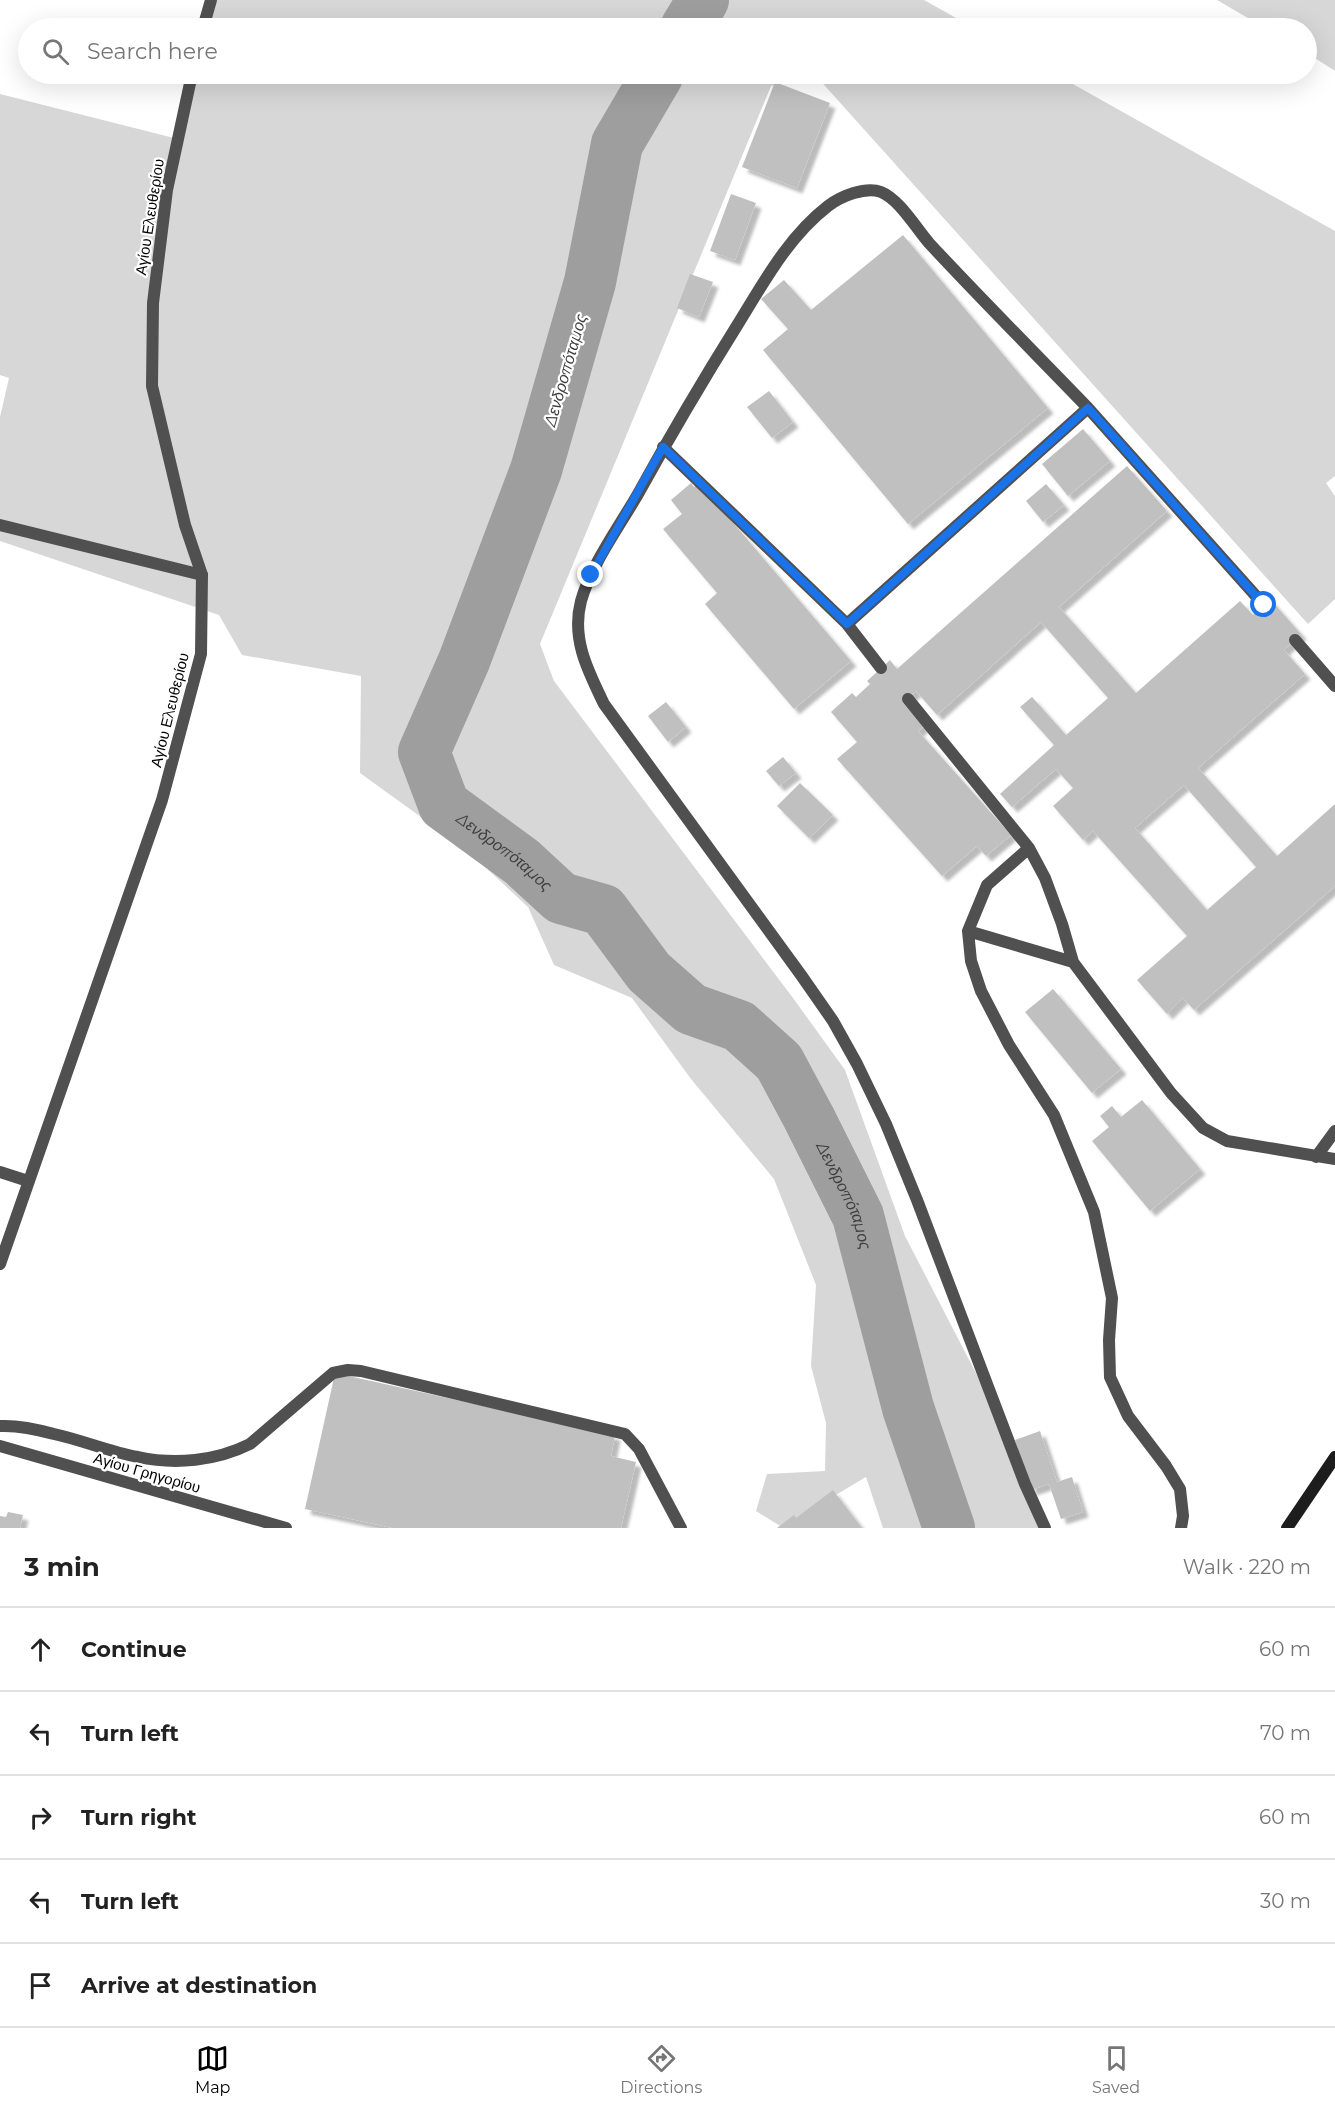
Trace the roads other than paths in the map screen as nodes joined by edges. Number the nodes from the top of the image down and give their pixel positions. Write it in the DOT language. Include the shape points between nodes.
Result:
graph roads {
  1 [pos="211,0"];
  2 [pos="206,18"];
  3 [pos="190,84"];
  4 [pos="1088,408"];
  5 [pos="663,447"];
  6 [pos="0,525"];
  7 [pos="202,575"];
  8 [pos="1264,605"];
  9 [pos="847,624"];
  10 [pos="1295,640"];
  11 [pos="881,668"];
  12 [pos="1335,686"];
  13 [pos="908,699"];
  14 [pos="1029,848"];
  15 [pos="968,932"];
  16 [pos="1073,962"];
  17 [pos="1335,1131"];
  18 [pos="1316,1157"];
  19 [pos="1335,1159"];
  20 [pos="0,1172"];
  21 [pos="28,1181"];
  22 [pos="0,1264"];
  23 [pos="0,1426"];
  24 [pos="0,1446"];
  25 [pos="1335,1457"];
  26 [pos="286,1528"];
  27 [pos="681,1528"];
  28 [pos="1045,1528"];
  29 [pos="1181,1528"];
  30 [pos="1287,1528"];
  1 -- 2 [label="street"];
  3 -- 7 [label="street, Αγίου Ελευθερίου" via="167,190 153,303 152,386 185,525"];
  4 -- 5 [label="street" via="928,242 893,200 880,192 865,192 848,194 830,204 781,254"];
  4 -- 8 [label="street"];
  4 -- 9 [label="street"];
  5 -- 9 [label="street"];
  5 -- 28 [label="street" via="591,575 581,601 579,644 586,667 604,704 801,975 857,1064 917,1200"];
  6 -- 7 [label="street"];
  7 -- 21 [label="street, Αγίου Ελευθερίου" via="201,654 162,800"];
  9 -- 11 [label="street"];
  10 -- 12 [label="street"];
  13 -- 14 [label="street"];
  14 -- 15 [label="street" via="987,885"];
  14 -- 16 [label="street" via="1045,878"];
  15 -- 16 [label="street"];
  15 -- 29 [label="street" via="971,961 981,991 1009,1045 1054,1115 1094,1212 1112,1298 1110,1377 1128,1416 1180,1489 1184,1516"];
  16 -- 18 [label="street" via="1171,1093 1203,1128 1227,1141"];
  17 -- 18 [label="street"];
  18 -- 19 [label="street"];
  20 -- 21 [label="street"];
  21 -- 22 [label="street, Αγίου Ελευθερίου"];
  23 -- 27 [label="street" via="20,1426 78,1439 138,1457 181,1461 208,1458 250,1444 333,1373 360,1371 625,1434 639,1449"];
  24 -- 26 [label="street, Αγίου Γρηγορίου"];
  25 -- 30 [label="street"];
}
